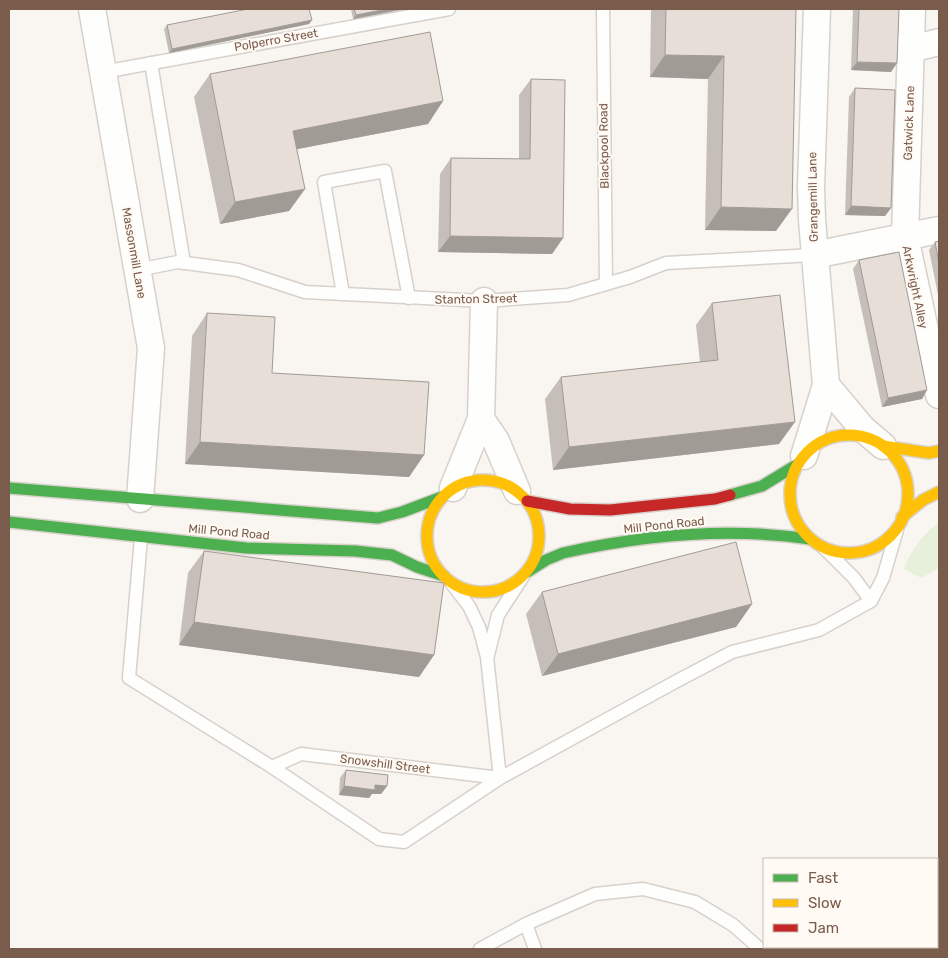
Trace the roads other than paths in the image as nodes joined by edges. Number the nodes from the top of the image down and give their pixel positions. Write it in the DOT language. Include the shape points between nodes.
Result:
graph roads {
  1 [pos="92,9"];
  2 [pos="449,9"];
  3 [pos="603,9"];
  4 [pos="816,9"];
  5 [pos="912,9"];
  6 [pos="939,42"];
  7 [pos="911,49"];
  8 [pos="151,63"];
  9 [pos="103,72"];
  10 [pos="939,230"];
  11 [pos="905,237"];
  12 [pos="814,255"];
  13 [pos="184,263"];
  14 [pos="137,270"];
  15 [pos="606,284"];
  16 [pos="343,294"];
  17 [pos="409,298"];
  18 [pos="484,301"];
  19 [pos="826,384"];
  20 [pos="939,395"];
  21 [pos="482,419"];
  22 [pos="883,446"];
  23 [pos="939,451"];
  24 [pos="801,460"];
  25 [pos="9,488"];
  26 [pos="939,492"];
  27 [pos="448,493"];
  28 [pos="522,496"];
  29 [pos="140,499"];
  30 [pos="902,517"];
  31 [pos="9,522"];
  32 [pos="897,530"];
  33 [pos="141,538"];
  34 [pos="810,539"];
  35 [pos="824,548"];
  36 [pos="525,574"];
  37 [pos="448,580"];
  38 [pos="871,601"];
  39 [pos="487,657"];
  40 [pos="272,767"];
  41 [pos="500,778"];
  42 [pos="526,924"];
  43 [pos="480,949"];
  44 [pos="535,949"];
  45 [pos="760,949"];
  1 -- 9 [label="street, Massonmill Lane"];
  2 -- 8 [label="lane, Polperro Street"];
  3 -- 15 [label="lane, Blackpool Road"];
  4 -- 12 [label="street, Grangemill Lane" via="811,187"];
  5 -- 7 [label="street, Gatwick Lane"];
  6 -- 7 [label="street"];
  7 -- 11 [label="street, Gatwick Lane"];
  8 -- 9 [label="lane, Polperro Street"];
  8 -- 13 [label="lane"];
  9 -- 14 [label="street, Massonmill Lane"];
  10 -- 11 [label="street"];
  11 -- 12 [label="street"];
  11 -- 20 [label="street, Arkwright Alley"];
  12 -- 15 [label="lane, Stanton Street" via="666,263"];
  12 -- 19 [label="street, Grangemill Lane"];
  13 -- 14 [label="lane, Stanton Street"];
  13 -- 16 [label="lane, Stanton Street" via="238,270 304,292"];
  14 -- 29 [label="street, Massonmill Lane" via="151,348"];
  15 -- 18 [label="lane, Stanton Street" via="568,295"];
  16 -- 17 [label="lane, Stanton Street"];
  16 -- 17 [label="lane" via="324,182 385,171"];
  17 -- 18 [label="lane, Stanton Street"];
  18 -- 21 [label="street"];
  19 -- 22 [label="street" via="862,428"];
  19 -- 24 [label="street"];
  21 -- 27 [label="street"];
  21 -- 28 [label="street"];
  22 -- 23 [label="street, Mill Pond Road" via="929,453"];
  22 -- 24 [label="street, Mill Pond Road" via="853,435 836,436 821,442"];
  22 -- 30 [label="street, Mill Pond Road" via="902,468 906,480 907,506"];
  24 -- 28 [label="street, Mill Pond Road" via="762,486 715,499 610,510 570,509"];
  24 -- 34 [label="street, Mill Pond Road" via="791,480 789,496 799,527"];
  25 -- 29 [label="street, Mill Pond Road"];
  26 -- 30 [label="street"];
  27 -- 28 [label="street, Mill Pond Road" via="473,480 490,480 507,485"];
  27 -- 29 [label="street, Mill Pond Road" via="378,518"];
  27 -- 37 [label="street" via="432,511 427,528 433,562"];
  28 -- 36 [label="street, Mill Pond Road" via="532,507 540,538 537,554"];
  30 -- 32 [label="street, Mill Pond Road"];
  31 -- 33 [label="street, Mill Pond Road"];
  32 -- 35 [label="street, Mill Pond Road" via="886,541 856,554"];
  32 -- 38 [label="lane" via="883,578"];
  33 -- 37 [label="street, Mill Pond Road" via="246,548 392,555"];
  33 -- 40 [label="lane" via="129,678"];
  34 -- 35 [label="street, Mill Pond Road"];
  34 -- 36 [label="street, Mill Pond Road" via="746,532 621,542 554,556"];
  35 -- 38 [label="lane" via="854,578"];
  36 -- 37 [label="street, Mill Pond Road" via="505,588 490,592 474,592"];
  36 -- 39 [label="lane" via="498,615"];
  37 -- 39 [label="lane" via="469,606 480,627"];
  38 -- 41 [label="lane" via="819,630 732,652"];
  39 -- 41 [label="lane"];
  40 -- 41 [label="lane, Snowshill Street" via="301,754"];
  40 -- 41 [label="lane" via="379,839 404,842"];
  42 -- 43 [label="lane"];
  42 -- 44 [label="lane"];
  42 -- 45 [label="lane" via="595,894 643,889 695,902 733,925"];
}
